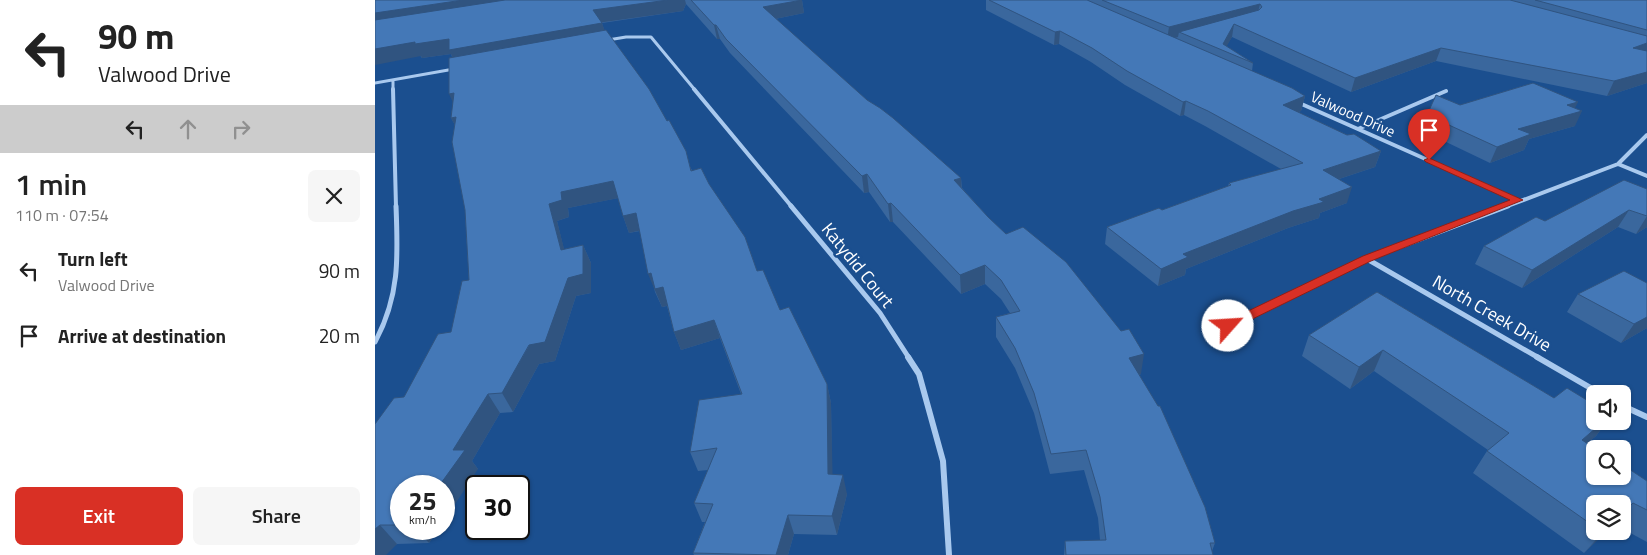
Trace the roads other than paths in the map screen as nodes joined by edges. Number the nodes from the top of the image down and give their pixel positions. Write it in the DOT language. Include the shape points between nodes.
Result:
graph roads {
  1 [pos="603,41"];
  2 [pos="460,68"];
  3 [pos="393,80"];
  4 [pos="375,84"];
  5 [pos="1446,91"];
  6 [pos="1295,100"];
  7 [pos="1357,129"];
  8 [pos="1647,135"];
  9 [pos="1618,164"];
  10 [pos="1647,176"];
  11 [pos="1518,200"];
  12 [pos="1367,259"];
  13 [pos="1228,326"];
  14 [pos="375,342"];
  15 [pos="1586,385"];
  16 [pos="1631,410"];
  17 [pos="1647,417"];
  18 [pos="949,555"];
  1 -- 18 [label="street, Katydid Court" via="651,37 881,313 919,374 943,461"];
  2 -- 3 [label="street"];
  3 -- 4 [label="street"];
  3 -- 14 [label="street" via="398,266 387,320"];
  5 -- 7 [label="street"];
  6 -- 7 [label="street, Valwood Drive"];
  7 -- 11 [label="street, Valwood Drive"];
  8 -- 9 [label="street"];
  9 -- 10 [label="street"];
  9 -- 11 [label="street"];
  11 -- 12 [label="street"];
  12 -- 13 [label="street"];
  12 -- 15 [label="street, North Creek Drive"];
  16 -- 17 [label="street"];
}
